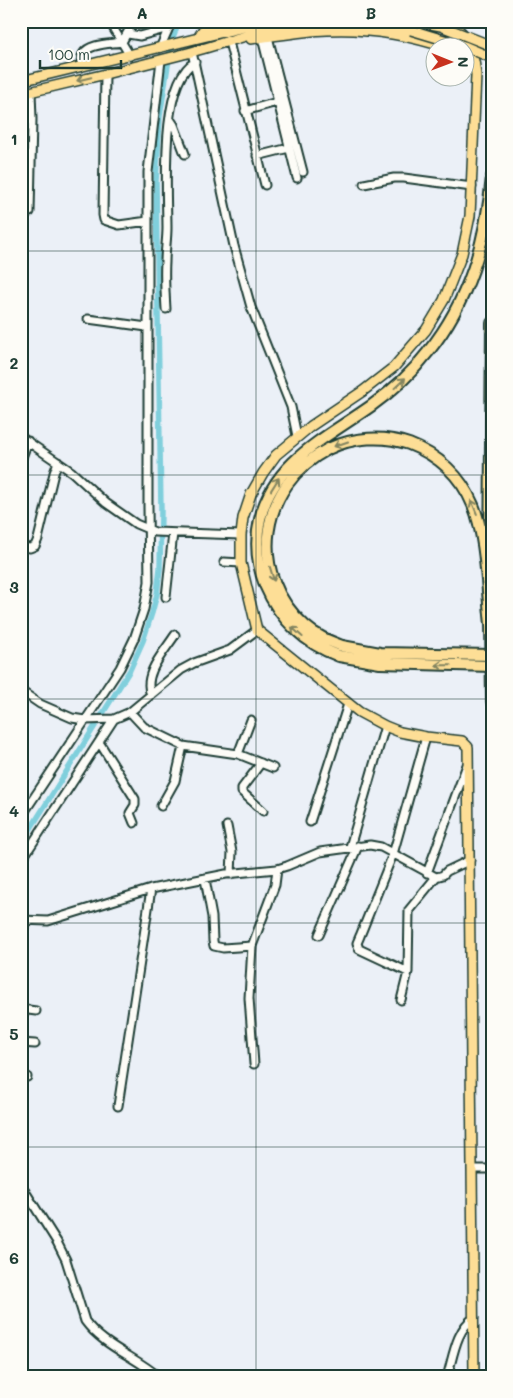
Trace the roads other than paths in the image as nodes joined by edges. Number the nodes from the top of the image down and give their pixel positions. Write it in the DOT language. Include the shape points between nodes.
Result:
graph roads {
  1 [pos="109,21"];
  2 [pos="134,21"];
  3 [pos="239,21"];
  4 [pos="269,21"];
  5 [pos="442,21"];
  6 [pos="171,25"];
  7 [pos="413,26"];
  8 [pos="454,26"];
  9 [pos="203,29"];
  10 [pos="128,34"];
  11 [pos="265,38"];
  12 [pos="460,38"];
  13 [pos="466,38"];
  14 [pos="122,42"];
  15 [pos="229,42"];
  16 [pos="426,42"];
  17 [pos="492,46"];
  18 [pos="163,47"];
  19 [pos="192,52"];
  20 [pos="130,56"];
  21 [pos="492,58"];
  22 [pos="163,59"];
  23 [pos="194,62"];
  24 [pos="81,66"];
  25 [pos="105,74"];
  26 [pos="21,81"];
  27 [pos="21,87"];
  28 [pos="476,88"];
  29 [pos="26,93"];
  30 [pos="277,102"];
  31 [pos="245,111"];
  32 [pos="170,119"];
  33 [pos="289,148"];
  34 [pos="185,154"];
  35 [pos="257,156"];
  36 [pos="492,177"];
  37 [pos="364,184"];
  38 [pos="265,185"];
  39 [pos="472,187"];
  40 [pos="30,212"];
  41 [pos="148,221"];
  42 [pos="166,309"];
  43 [pos="88,319"];
  44 [pos="492,323"];
  45 [pos="147,327"];
  46 [pos="298,436"];
  47 [pos="24,439"];
  48 [pos="21,460"];
  49 [pos="58,462"];
  50 [pos="152,531"];
  51 [pos="171,533"];
  52 [pos="241,535"];
  53 [pos="21,547"];
  54 [pos="224,562"];
  55 [pos="241,563"];
  56 [pos="166,597"];
  57 [pos="491,624"];
  58 [pos="257,630"];
  59 [pos="175,635"];
  60 [pos="340,651"];
  61 [pos="492,656"];
  62 [pos="492,666"];
  63 [pos="21,691"];
  64 [pos="151,695"];
  65 [pos="492,702"];
  66 [pos="348,704"];
  67 [pos="130,712"];
  68 [pos="111,719"];
  69 [pos="88,720"];
  70 [pos="251,720"];
  71 [pos="385,726"];
  72 [pos="426,737"];
  73 [pos="99,742"];
  74 [pos="183,746"];
  75 [pos="238,754"];
  76 [pos="469,760"];
  77 [pos="261,763"];
  78 [pos="273,768"];
  79 [pos="161,806"];
  80 [pos="263,811"];
  81 [pos="21,817"];
  82 [pos="310,822"];
  83 [pos="134,823"];
  84 [pos="227,826"];
  85 [pos="354,846"];
  86 [pos="393,854"];
  87 [pos="21,860"];
  88 [pos="470,860"];
  89 [pos="277,869"];
  90 [pos="427,873"];
  91 [pos="231,874"];
  92 [pos="436,877"];
  93 [pos="205,879"];
  94 [pos="151,889"];
  95 [pos="23,920"];
  96 [pos="319,935"];
  97 [pos="21,946"];
  98 [pos="252,946"];
  99 [pos="408,972"];
  100 [pos="401,1000"];
  101 [pos="21,1009"];
  102 [pos="36,1011"];
  103 [pos="21,1043"];
  104 [pos="35,1044"];
  105 [pos="254,1064"];
  106 [pos="118,1106"];
  107 [pos="472,1169"];
  108 [pos="492,1169"];
  109 [pos="21,1185"];
  110 [pos="474,1318"];
  111 [pos="159,1377"];
  112 [pos="446,1377"];
  113 [pos="474,1377"];
  1 -- 14 [label="street"];
  2 -- 10 [label="street"];
  3 -- 9 [label="main road"];
  4 -- 9 [label="main road"];
  5 -- 8 [label="main road"];
  6 -- 10 [label="street" via="140,36"];
  6 -- 18 [label="street"];
  7 -- 15 [label="main road" via="321,23 266,31"];
  7 -- 17 [label="main road, bridge" via="441,26"];
  7 -- 21 [label="main road, bridge"];
  8 -- 12 [label="main road"];
  8 -- 13 [label="main road"];
  9 -- 18 [label="main road" via="182,42"];
  10 -- 14 [label="street"];
  11 -- 15 [label="main road"];
  11 -- 16 [label="main road" via="321,30 364,31"];
  11 -- 30 [label="street"];
  11 -- 33 [label="street" via="300,175"];
  14 -- 20 [label="street"];
  14 -- 24 [label="street" via="86,50"];
  15 -- 19 [label="main road"];
  15 -- 31 [label="street"];
  18 -- 20 [label="main road"];
  19 -- 22 [label="main road"];
  19 -- 23 [label="street"];
  20 -- 24 [label="main road"];
  22 -- 25 [label="main road"];
  22 -- 41 [label="street" via="148,172"];
  23 -- 32 [label="street" via="187,67 177,85"];
  23 -- 46 [label="street" via="234,246 251,307 291,407"];
  24 -- 26 [label="main road"];
  25 -- 29 [label="main road, one-way"];
  25 -- 41 [label="street" via="104,220 119,225"];
  27 -- 29 [label="main road"];
  28 -- 39 [label="main road"];
  29 -- 40 [label="street" via="32,119"];
  30 -- 31 [label="street"];
  30 -- 33 [label="street"];
  31 -- 35 [label="street"];
  32 -- 34 [label="street"];
  32 -- 42 [label="street" via="166,152"];
  33 -- 35 [label="street"];
  35 -- 38 [label="street"];
  60 -- 36 [label="highway, one-way" via="318,647 303,637 275,605 264,582 257,551 262,512 272,488 288,466 397,385 419,363 445,328 461,302 475,264"];
  37 -- 39 [label="street" via="404,178"];
  39 -- 46 [label="main road" via="468,229 458,266 444,300 426,330 384,376"];
  41 -- 45 [label="street"];
  43 -- 45 [label="street"];
  44 -- 57 [label="highway"];
  45 -- 50 [label="street"];
  46 -- 52 [label="main road" via="276,455 257,483 246,506"];
  47 -- 48 [label="street"];
  47 -- 49 [label="street"];
  49 -- 50 [label="street" via="118,512"];
  49 -- 53 [label="street" via="38,540 35,546"];
  50 -- 51 [label="street"];
  50 -- 69 [label="street" via="149,582 141,621 128,654"];
  51 -- 52 [label="street"];
  51 -- 56 [label="street"];
  52 -- 55 [label="main road"];
  54 -- 55 [label="street"];
  55 -- 58 [label="main road"];
  57 -- 60 [label="highway, one-way" via="478,520 462,484 437,459 413,446 390,440 356,440 323,452 303,465 283,489 268,534 271,570 285,602 316,635"];
  57 -- 65 [label="highway"];
  58 -- 64 [label="street" via="230,650 181,670"];
  58 -- 66 [label="main road"];
  59 -- 64 [label="street" via="155,663 149,684"];
  60 -- 61 [label="highway, bridge"];
  62 -- 60 [label="highway, one-way, bridge" via="380,663"];
  63 -- 69 [label="street" via="51,710"];
  64 -- 67 [label="street"];
  66 -- 71 [label="main road"];
  66 -- 82 [label="street"];
  67 -- 68 [label="street"];
  67 -- 74 [label="street" via="144,727"];
  68 -- 69 [label="street"];
  68 -- 73 [label="street"];
  69 -- 81 [label="street"];
  70 -- 75 [label="street"];
  71 -- 72 [label="main road"];
  71 -- 85 [label="street"];
  72 -- 76 [label="main road" via="466,743"];
  72 -- 86 [label="street"];
  73 -- 83 [label="street" via="135,799 130,812"];
  73 -- 87 [label="street"];
  74 -- 75 [label="street"];
  74 -- 79 [label="street" via="175,781"];
  75 -- 77 [label="street"];
  76 -- 88 [label="main road"];
  76 -- 90 [label="street"];
  77 -- 78 [label="street"];
  77 -- 80 [label="street" via="242,788 244,795"];
  84 -- 91 [label="street" via="232,852"];
  85 -- 86 [label="street" via="376,845"];
  85 -- 89 [label="street" via="320,852"];
  85 -- 96 [label="street"];
  86 -- 90 [label="street"];
  86 -- 99 [label="street" via="358,943 364,952"];
  88 -- 92 [label="street"];
  88 -- 107 [label="main road"];
  89 -- 91 [label="street"];
  89 -- 98 [label="street" via="275,884"];
  90 -- 92 [label="street"];
  91 -- 93 [label="street"];
  92 -- 99 [label="street" via="409,910"];
  93 -- 94 [label="street"];
  93 -- 98 [label="street" via="214,946"];
  94 -- 95 [label="street" via="48,921"];
  94 -- 106 [label="street"];
  95 -- 97 [label="street"];
  98 -- 105 [label="street" via="249,998"];
  99 -- 100 [label="street"];
  101 -- 102 [label="street"];
  103 -- 104 [label="street"];
  107 -- 108 [label="street"];
  107 -- 110 [label="main road"];
  109 -- 111 [label="street" via="66,1260 85,1321 99,1336"];
  110 -- 112 [label="street" via="461,1332"];
  110 -- 113 [label="main road"];
}
